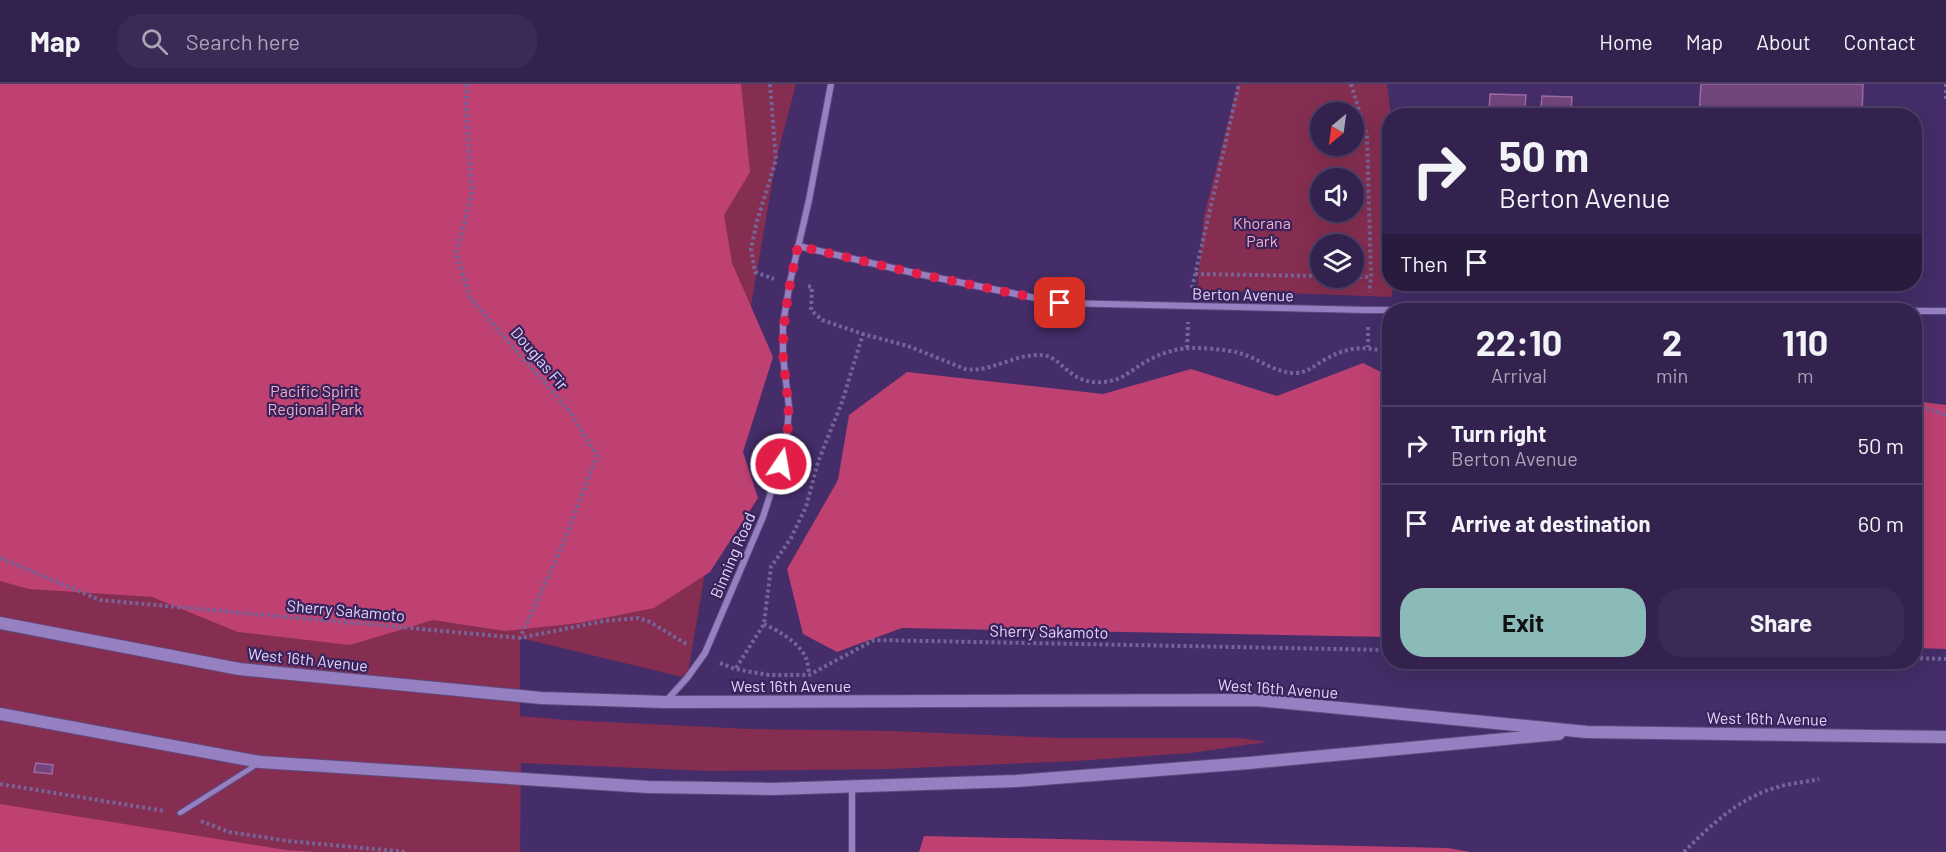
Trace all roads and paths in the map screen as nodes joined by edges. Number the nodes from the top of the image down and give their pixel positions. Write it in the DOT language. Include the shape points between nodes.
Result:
graph roads {
  1 [pos="467,84"];
  2 [pos="831,84"];
  3 [pos="1239,84"];
  4 [pos="1351,84"];
  5 [pos="1946,84"];
  6 [pos="1946,99"];
  7 [pos="798,246"];
  8 [pos="1195,274"];
  9 [pos="1310,276"];
  10 [pos="1364,277"];
  11 [pos="1371,277"];
  12 [pos="1188,306"];
  13 [pos="1367,310"];
  14 [pos="1382,310"];
  15 [pos="1922,311"];
  16 [pos="1946,311"];
  17 [pos="863,334"];
  18 [pos="1368,347"];
  19 [pos="1187,348"];
  20 [pos="1922,407"];
  21 [pos="1946,415"];
  22 [pos="0,558"];
  23 [pos="0,623"];
  24 [pos="764,624"];
  25 [pos="520,638"];
  26 [pos="688,645"];
  27 [pos="1382,650"];
  28 [pos="1922,658"];
  29 [pos="1946,659"];
  30 [pos="719,663"];
  31 [pos="735,669"];
  32 [pos="809,675"];
  33 [pos="665,702"];
  34 [pos="0,714"];
  35 [pos="1587,732"];
  36 [pos="1946,737"];
  37 [pos="260,762"];
  38 [pos="1819,779"];
  39 [pos="0,784"];
  40 [pos="852,787"];
  41 [pos="180,813"];
  42 [pos="390,852"];
  43 [pos="406,852"];
  44 [pos="852,852"];
  45 [pos="1684,852"];
  1 -- 25 [label="path, Douglas Fir" via="472,195 456,253 470,298 571,413 597,456"];
  2 -- 7 [label="street, Binning Road"];
  3 -- 8 [label="path"];
  4 -- 11 [label="path" via="1367,136"];
  5 -- 6 [label="path"];
  7 -- 12 [label="street, Berton Avenue" via="1060,303"];
  7 -- 33 [label="street, Binning Road" via="783,324 789,406 786,446 763,517 705,652"];
  8 -- 9 [label="path"];
  8 -- 12 [label="path"];
  10 -- 11 [label="path"];
  11 -- 13 [label="path"];
  12 -- 13 [label="street, Berton Avenue"];
  12 -- 19 [label="path"];
  13 -- 14 [label="street, Berton Avenue"];
  13 -- 18 [label="path"];
  15 -- 16 [label="street, Berton Avenue"];
  17 -- 24 [label="path" via="806,507 771,567"];
  20 -- 21 [label="path"];
  22 -- 25 [label="path, Sherry Sakamoto" via="100,600"];
  23 -- 33 [label="main road, West 16th Avenue" via="238,669 541,698"];
  24 -- 31 [label="path"];
  24 -- 32 [label="path" via="795,644 807,659"];
  25 -- 26 [label="path, Sherry Sakamoto" via="638,618"];
  27 -- 32 [label="path, Sherry Sakamoto" via="874,640"];
  28 -- 29 [label="path"];
  30 -- 31 [label="path, Sherry Sakamoto"];
  31 -- 32 [label="path, Sherry Sakamoto" via="769,675"];
  33 -- 35 [label="main road, West 16th Avenue" via="1257,700"];
  34 -- 37 [label="main road, West 16th Avenue"];
  35 -- 36 [label="main road, West 16th Avenue"];
  35 -- 40 [label="main road, West 16th Avenue" via="1016,781"];
  37 -- 40 [label="main road, West 16th Avenue" via="648,787"];
  37 -- 41 [label="lane"];
  38 -- 45 [label="path" via="1777,787 1744,801 1706,829"];
  39 -- 41 [label="path"];
  40 -- 44 [label="street"];
  41 -- 42 [label="path" via="229,832"];
  42 -- 43 [label="path"];
}
